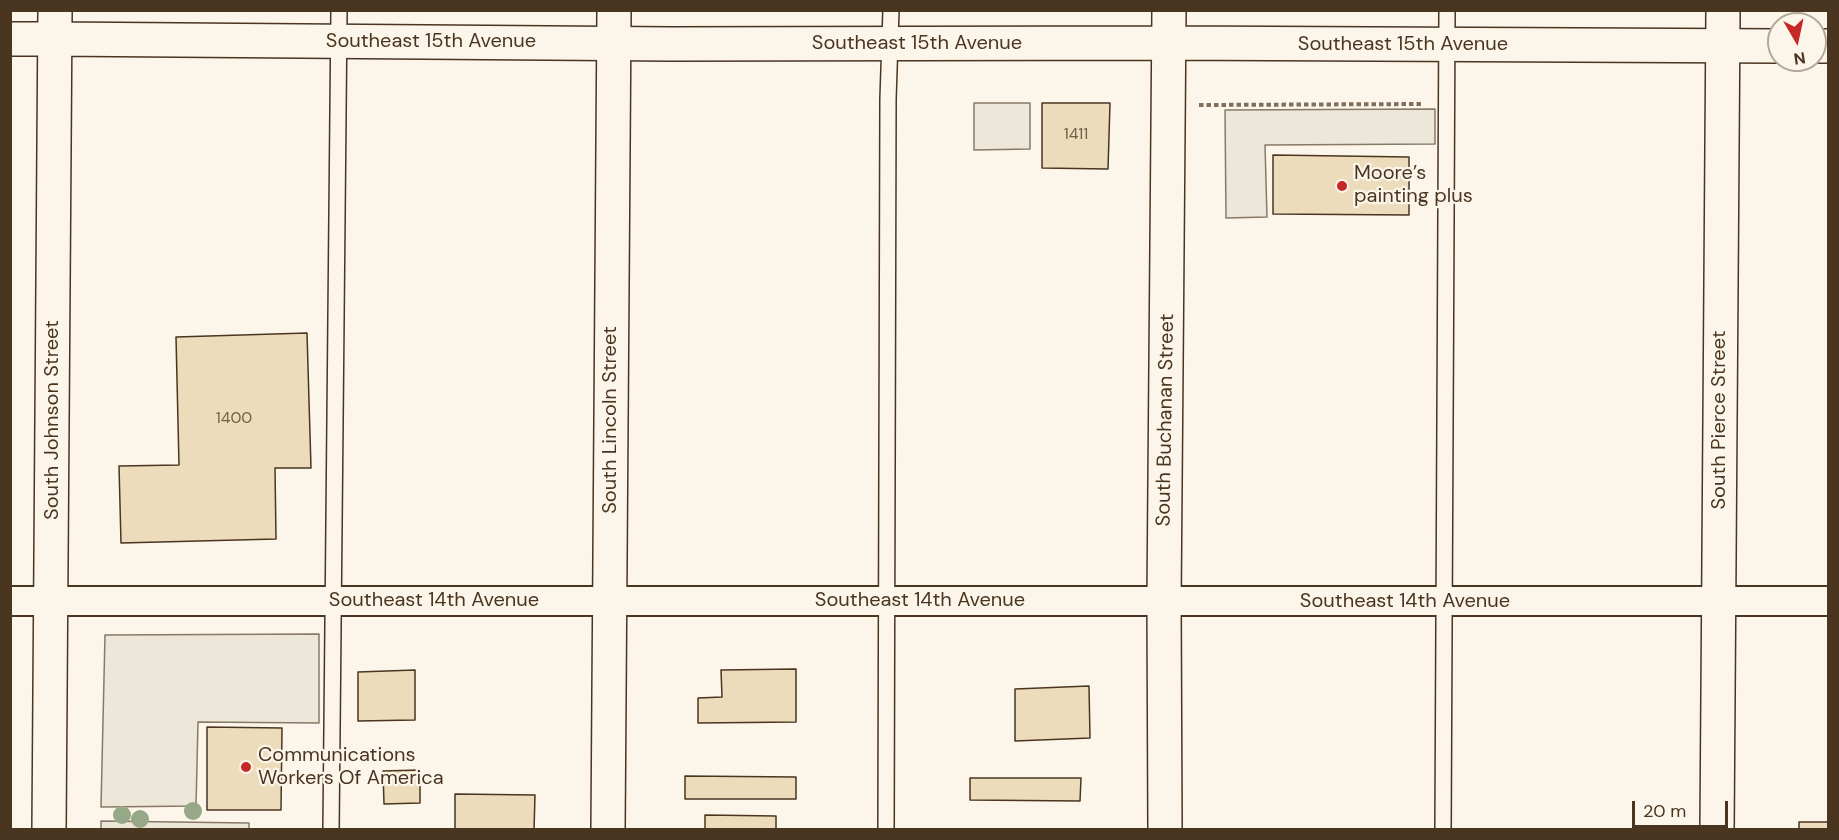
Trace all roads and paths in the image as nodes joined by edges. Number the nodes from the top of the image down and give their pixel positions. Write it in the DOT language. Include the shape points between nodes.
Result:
graph roads {
  1 [pos="614,10"];
  2 [pos="891,10"];
  3 [pos="1169,10"];
  4 [pos="1447,10"];
  5 [pos="1723,10"];
  6 [pos="55,25"];
  7 [pos="338,26"];
  8 [pos="10,39"];
  9 [pos="614,43"];
  10 [pos="1169,43"];
  11 [pos="890,45"];
  12 [pos="1448,45"];
  13 [pos="1722,46"];
  14 [pos="1767,46"];
  15 [pos="1447,104"];
  16 [pos="1190,105"];
  17 [pos="888,600"];
  18 [pos="10,601"];
  19 [pos="332,601"];
  20 [pos="1164,601"];
  21 [pos="1719,601"];
  22 [pos="1828,601"];
  23 [pos="52,602"];
  24 [pos="610,602"];
  25 [pos="1444,602"];
  26 [pos="50,830"];
  27 [pos="331,830"];
  28 [pos="608,830"];
  29 [pos="886,830"];
  30 [pos="1165,830"];
  31 [pos="1443,830"];
  32 [pos="1717,830"];
  1 -- 9 [label="main road, South Lincoln Street"];
  2 -- 11 [label="lane"];
  3 -- 10 [label="main road, South Buchanan Street"];
  4 -- 12 [label="lane"];
  5 -- 13 [label="main road, South Pierce Street"];
  6 -- 7 [label="main road, Southeast 15th Avenue"];
  6 -- 8 [label="main road, Southeast 15th Avenue"];
  6 -- 23 [label="main road, South Johnson Street"];
  7 -- 9 [label="main road, Southeast 15th Avenue"];
  7 -- 19 [label="lane"];
  9 -- 11 [label="main road, Southeast 15th Avenue"];
  9 -- 24 [label="main road, South Lincoln Street"];
  10 -- 11 [label="main road, Southeast 15th Avenue"];
  10 -- 12 [label="main road, Southeast 15th Avenue"];
  10 -- 20 [label="main road, South Buchanan Street"];
  11 -- 17 [label="lane"];
  12 -- 13 [label="main road, Southeast 15th Avenue"];
  12 -- 15 [label="lane"];
  13 -- 14 [label="main road, Southeast 15th Avenue"];
  13 -- 21 [label="main road, South Pierce Street"];
  15 -- 16 [label="path"];
  15 -- 25 [label="lane"];
  17 -- 20 [label="street, Southeast 14th Avenue"];
  17 -- 24 [label="street, Southeast 14th Avenue"];
  17 -- 29 [label="lane"];
  18 -- 23 [label="street, Southeast 14th Avenue"];
  19 -- 23 [label="street, Southeast 14th Avenue"];
  19 -- 24 [label="street, Southeast 14th Avenue"];
  19 -- 27 [label="lane"];
  20 -- 25 [label="street, Southeast 14th Avenue"];
  20 -- 30 [label="main road, South Buchanan Street"];
  21 -- 22 [label="street, Southeast 14th Avenue"];
  21 -- 25 [label="street, Southeast 14th Avenue"];
  21 -- 32 [label="main road, South Pierce Street"];
  23 -- 26 [label="main road, South Johnson Street"];
  24 -- 28 [label="main road, South Lincoln Street"];
  25 -- 31 [label="lane"];
}
